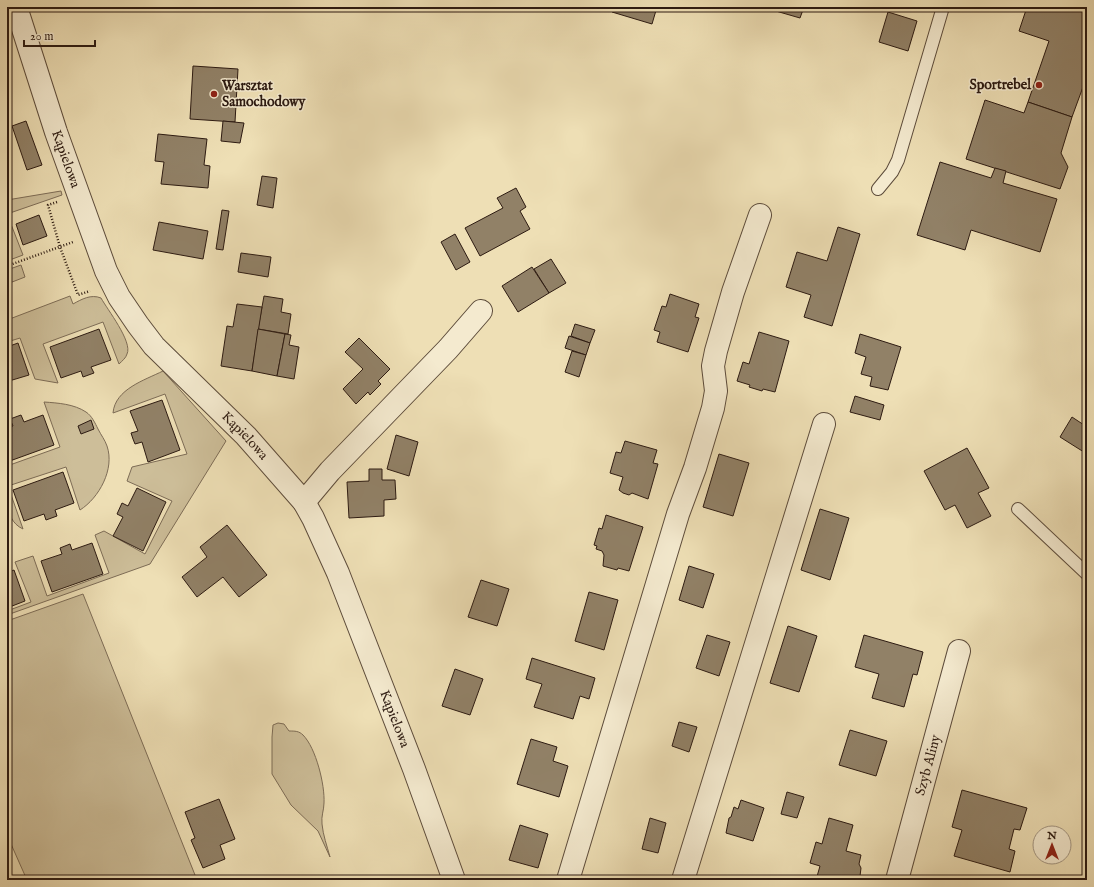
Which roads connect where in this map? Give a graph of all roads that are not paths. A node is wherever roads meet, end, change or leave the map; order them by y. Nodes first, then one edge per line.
1 (16, 7) edge
2 (943, 7) edge
3 (878, 189) dead end
4 (760, 215) dead end
5 (481, 311) dead end
6 (824, 424) dead end
7 (304, 502) junction
8 (1018, 509) dead end
9 (1087, 574) edge
10 (960, 651) dead end
11 (454, 880) edge
12 (568, 880) edge
13 (683, 880) edge
14 (898, 880) edge

1 - 7 street, Kąpielowa
2 - 3 lane
4 - 12 street
5 - 7 street
6 - 13 street
7 - 11 street, Kąpielowa
8 - 9 lane
10 - 14 street, Szyb Aliny

